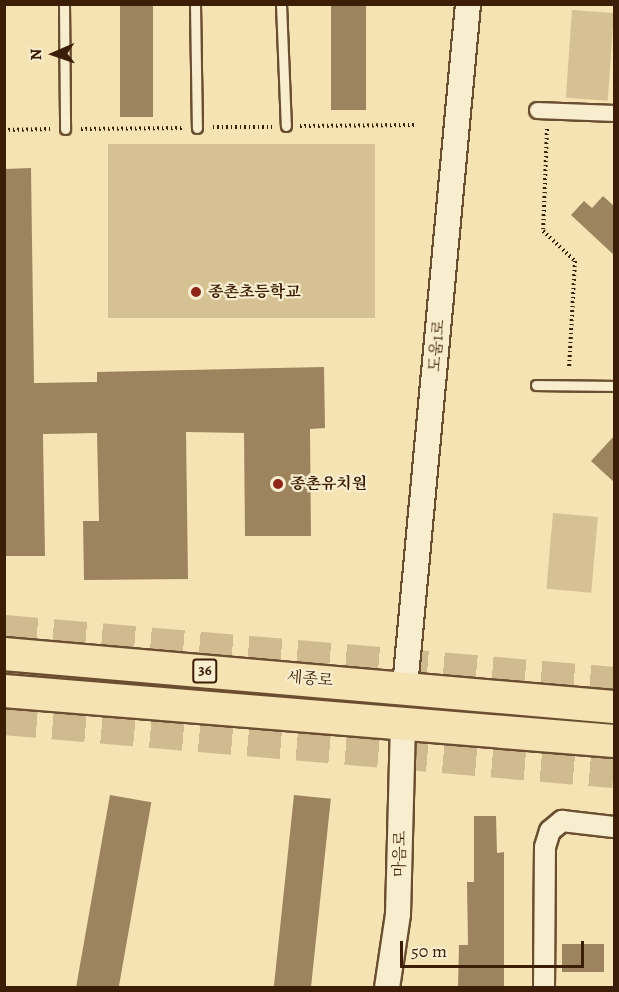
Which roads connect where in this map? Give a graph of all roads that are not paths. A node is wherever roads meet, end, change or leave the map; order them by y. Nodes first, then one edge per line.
1 (64, 4) edge
2 (195, 4) edge
3 (281, 4) edge
4 (468, 4) edge
5 (543, 111) road end
6 (615, 113) edge
7 (286, 126) dead end
8 (197, 128) dead end
9 (65, 129) dead end
10 (536, 385) dead end
11 (615, 386) edge
12 (4, 654) edge
13 (405, 687) junction
14 (4, 691) edge
15 (615, 707) edge
16 (403, 720) junction
17 (615, 741) edge
18 (615, 827) edge
19 (387, 987) edge
20 (544, 987) edge

1 - 9 lane
2 - 8 lane
3 - 7 lane
4 - 13 street, 도움1로
5 - 6 street
10 - 11 lane
12 - 13 main road, 세종로 / 36
13 - 15 main road, 세종로 / 36
14 - 16 main road, 세종로 / 36
16 - 17 main road, 세종로 / 36
16 - 19 street, 마음로
18 - 20 street

